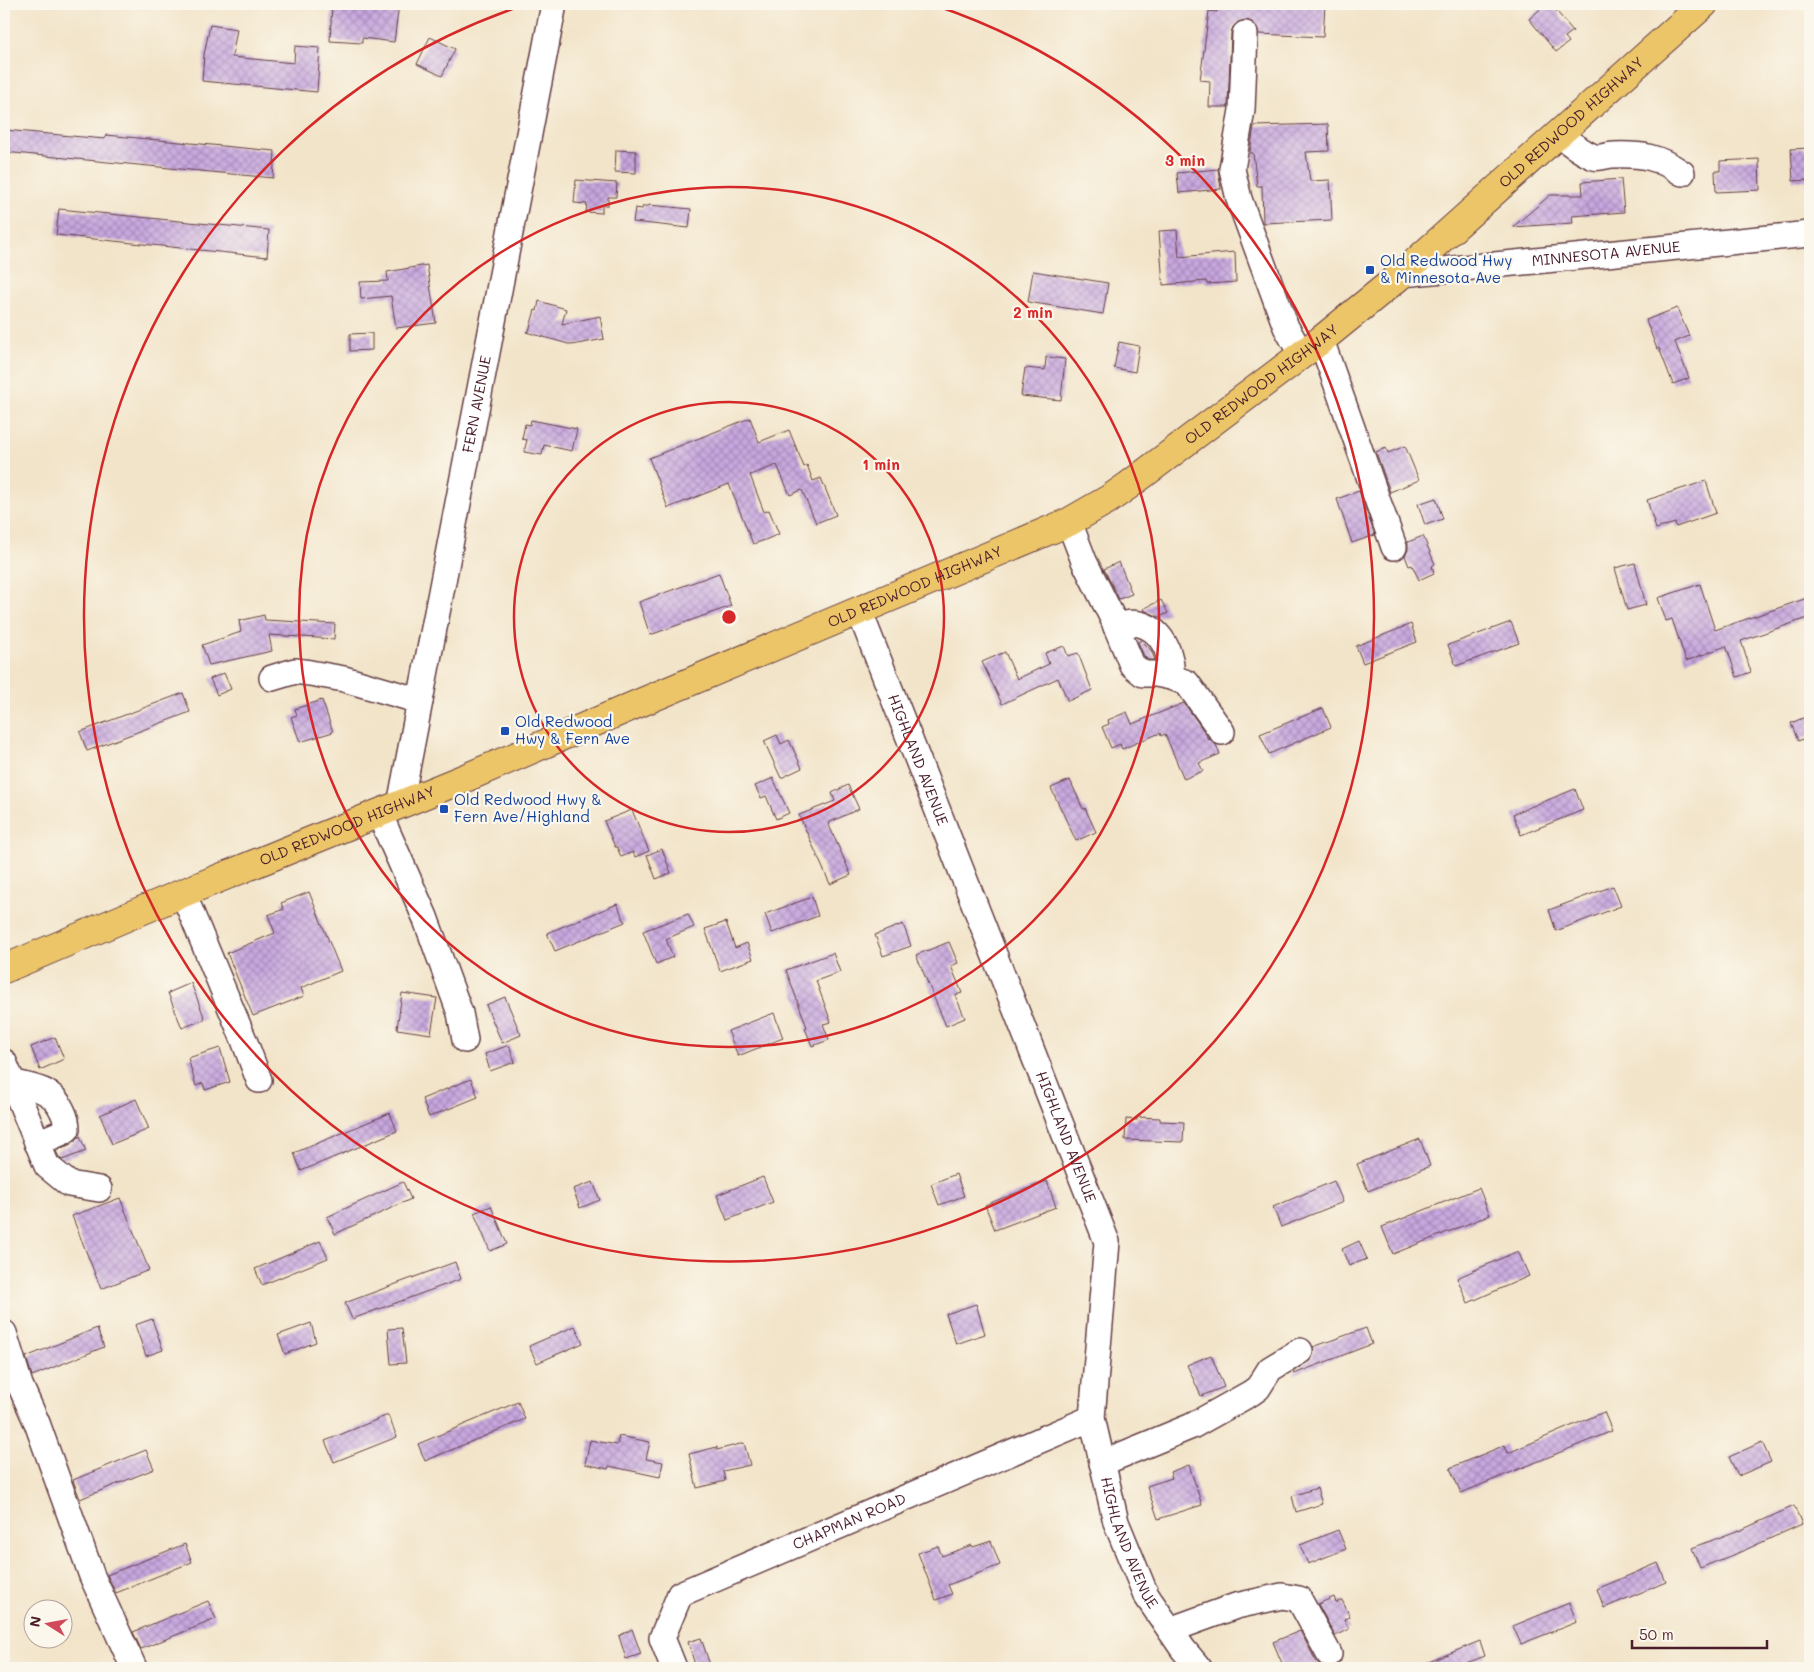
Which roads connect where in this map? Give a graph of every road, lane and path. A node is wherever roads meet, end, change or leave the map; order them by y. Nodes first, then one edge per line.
1 (554, 4) edge
2 (1704, 4) edge
3 (1244, 34) dead end
4 (1558, 134) junction
5 (1682, 173) dead end
6 (1810, 234) edge
7 (1402, 274) junction
8 (1311, 347) junction
9 (1069, 522) junction
10 (1394, 547) dead end
11 (859, 610) junction
12 (1116, 627) junction
13 (1171, 677) junction
14 (272, 678) dead end
15 (420, 701) junction
16 (1222, 732) dead end
17 (390, 809) junction
18 (182, 893) junction
19 (4, 968) edge
20 (465, 1040) dead end
21 (8, 1072) edge
22 (259, 1080) dead end
23 (37, 1142) junction
24 (99, 1189) dead end
25 (4, 1332) edge
26 (1300, 1351) dead end
27 (1092, 1418) junction
28 (1102, 1464) junction
29 (1170, 1630) junction
30 (1329, 1654) dead end
31 (134, 1668) edge
32 (674, 1668) edge
33 (1199, 1668) edge

1 - 15 street, FERN AVENUE
2 - 4 main road, OLD REDWOOD HIGHWAY
3 - 8 street
4 - 5 street
4 - 7 main road, OLD REDWOOD HIGHWAY
6 - 7 street, MINNESOTA AVENUE
7 - 8 main road, OLD REDWOOD HIGHWAY
8 - 9 main road, OLD REDWOOD HIGHWAY
8 - 10 street
9 - 11 main road, OLD REDWOOD HIGHWAY
9 - 12 street
11 - 17 main road, OLD REDWOOD HIGHWAY
11 - 27 street, HIGHLAND AVENUE
12 - 13 street
12 - 13 street
13 - 16 street
14 - 15 street
15 - 17 street, FERN AVENUE
17 - 18 main road, OLD REDWOOD HIGHWAY
17 - 20 street
18 - 19 main road, OLD REDWOOD HIGHWAY
18 - 22 street
21 - 23 street
21 - 23 street
23 - 24 street
25 - 31 street
26 - 28 street
27 - 28 street, HIGHLAND AVENUE
27 - 32 street, CHAPMAN ROAD
28 - 29 street, HIGHLAND AVENUE
29 - 30 street
29 - 33 street, HIGHLAND AVENUE

